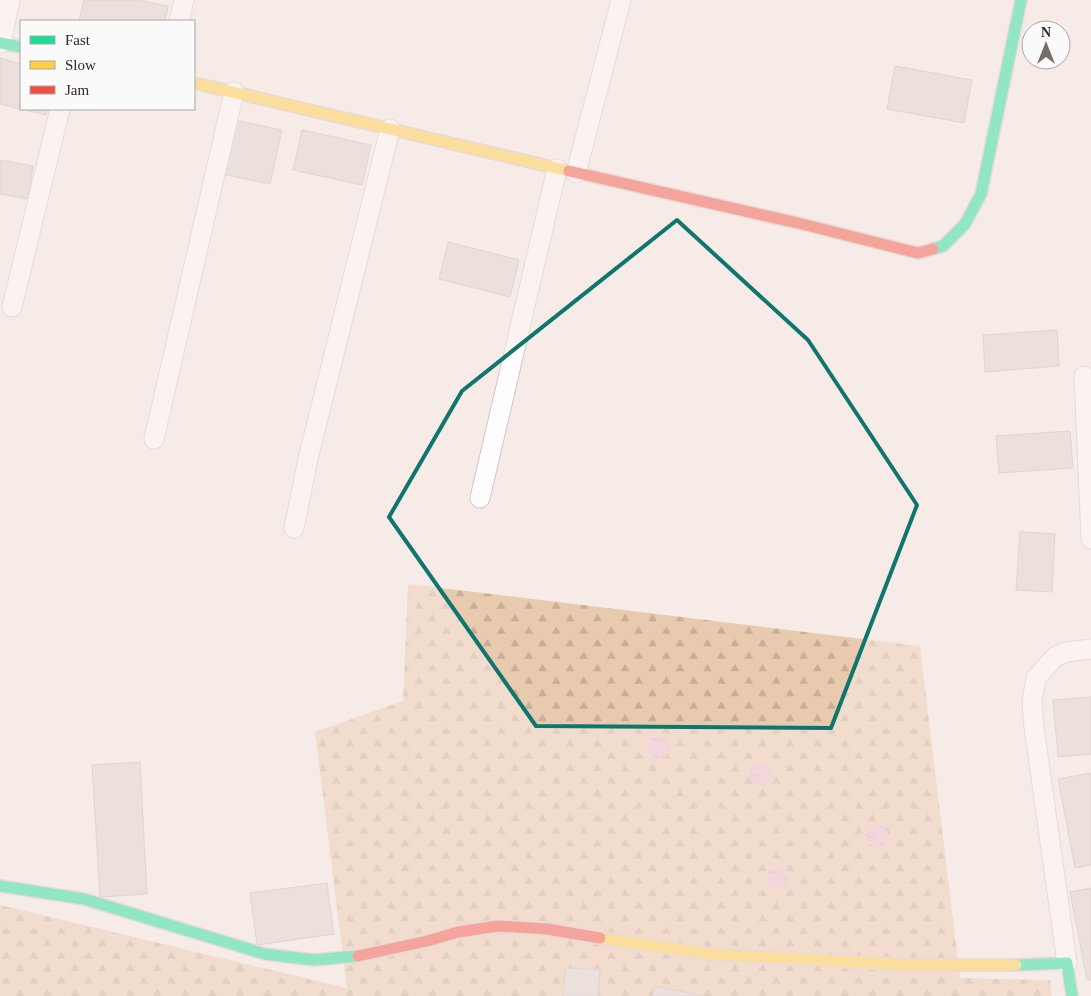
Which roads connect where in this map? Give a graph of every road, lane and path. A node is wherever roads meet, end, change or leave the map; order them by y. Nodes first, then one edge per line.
1 (10, 0) edge
2 (184, 0) edge
3 (621, 0) edge
4 (1021, 0) edge
5 (179, 20) edge
6 (0, 43) edge
7 (20, 47) edge
8 (195, 83) edge
9 (234, 92) junction
10 (60, 110) edge
11 (390, 129) junction
12 (557, 169) junction
13 (576, 173) junction
14 (12, 307) dead end
15 (1084, 376) dead end
16 (154, 439) dead end
17 (480, 498) dead end
18 (294, 528) dead end
19 (1091, 539) edge
20 (1091, 649) edge
21 (0, 886) edge
22 (1067, 963) junction
23 (1072, 996) edge

1 - 6 street
2 - 5 street
3 - 13 street
4 - 13 street
6 - 7 street
8 - 9 street
9 - 11 street
9 - 16 street
10 - 14 street
11 - 12 street
11 - 18 street
12 - 13 street
12 - 17 street
15 - 19 street
20 - 22 street
21 - 22 street
22 - 23 street

